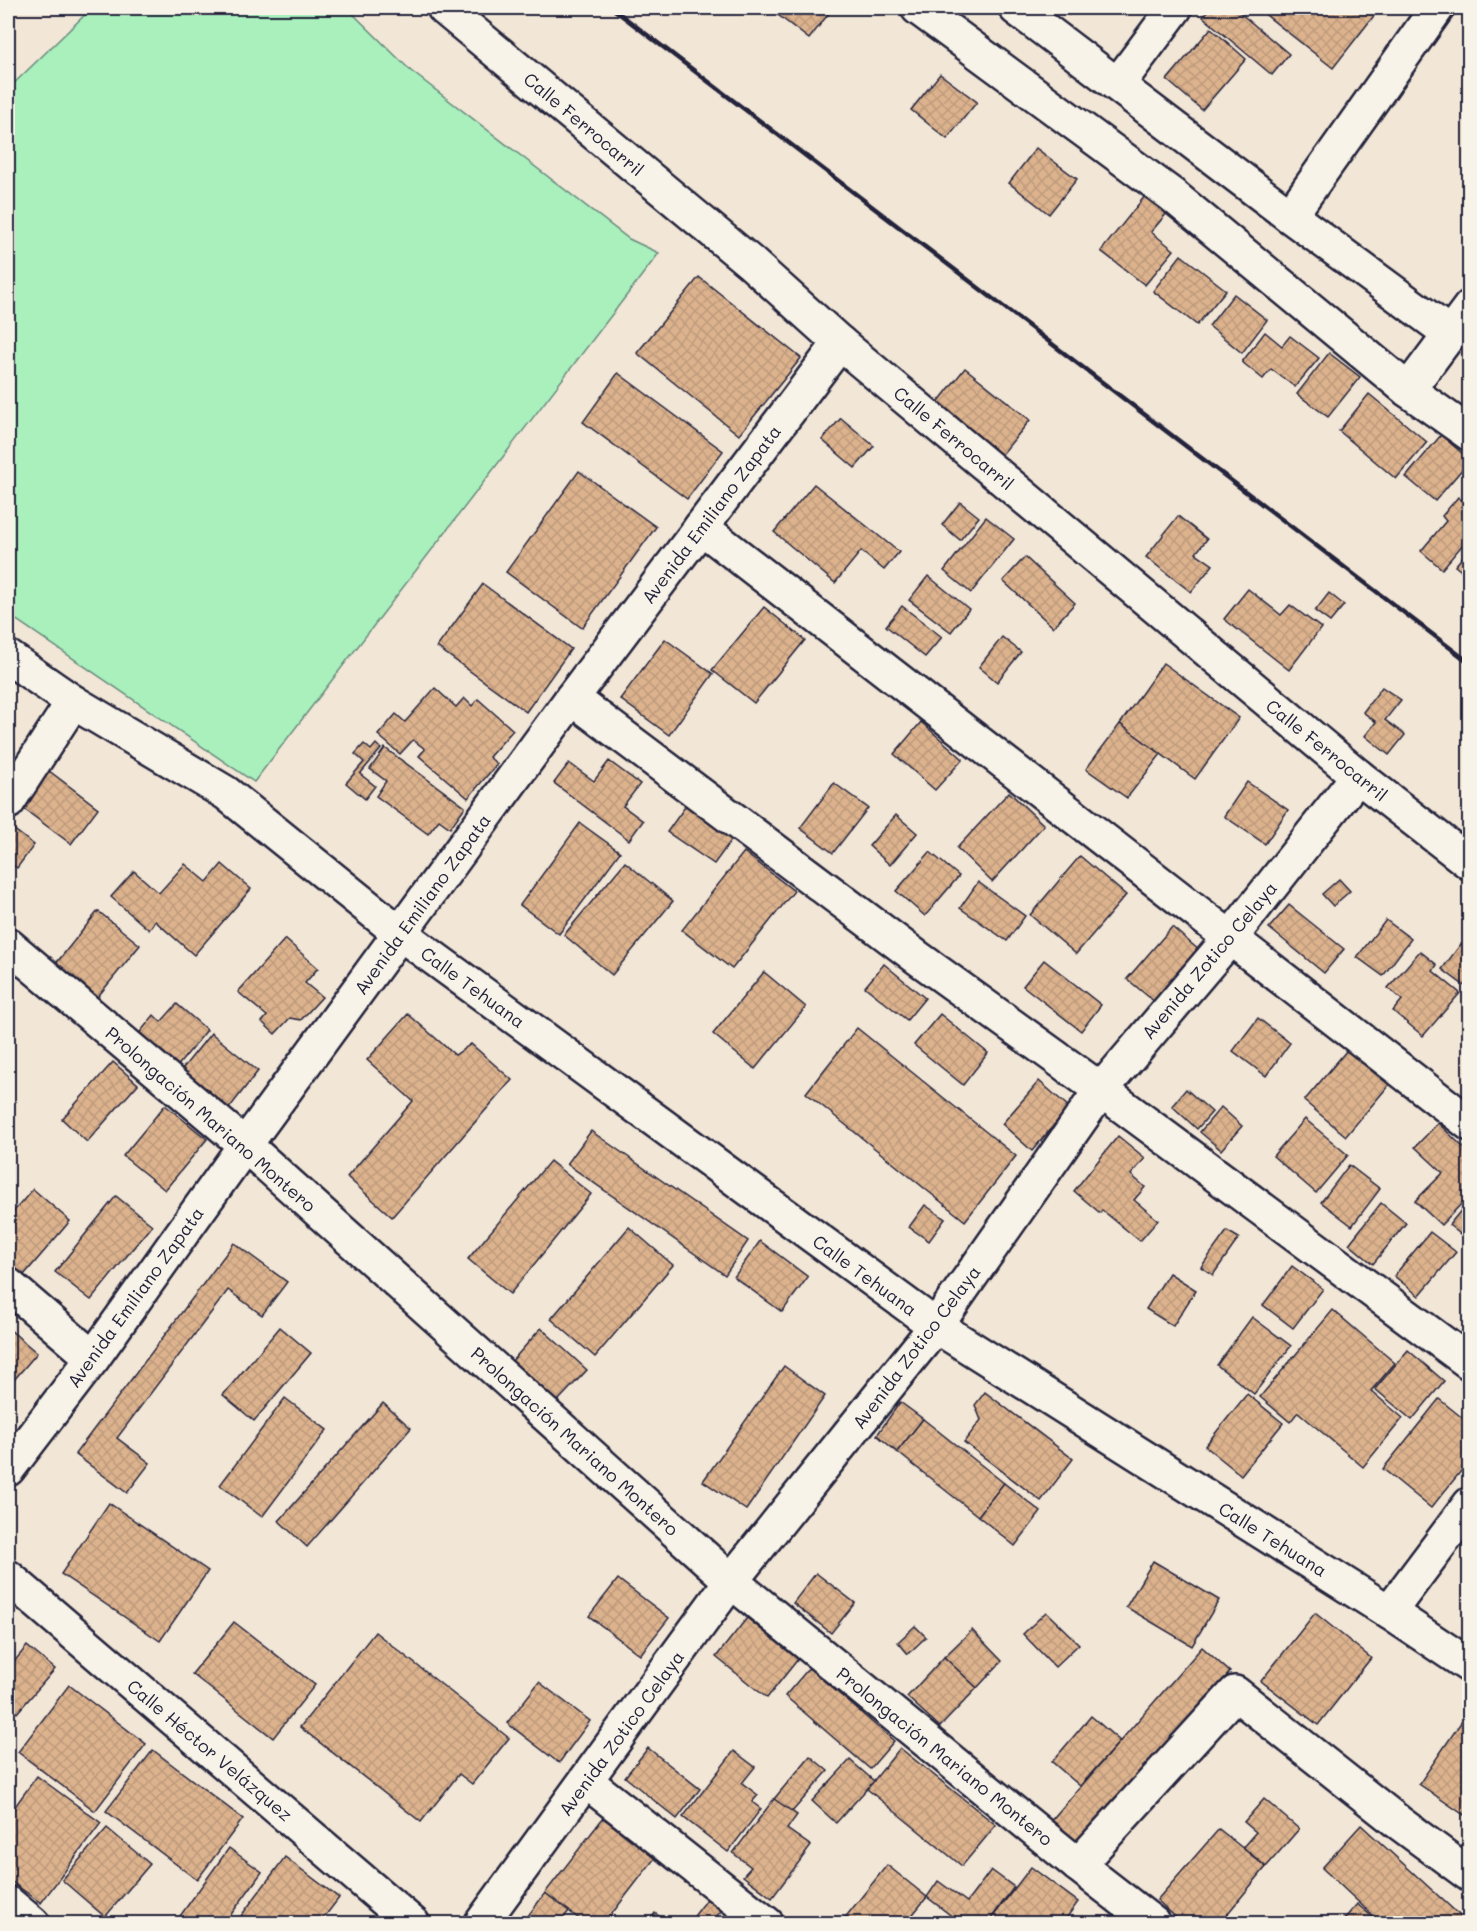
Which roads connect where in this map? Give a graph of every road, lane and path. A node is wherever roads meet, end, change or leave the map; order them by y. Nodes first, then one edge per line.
1 (444, 8) edge
2 (1016, 8) edge
3 (1175, 8) edge
4 (1437, 8) edge
5 (927, 10) edge
6 (1118, 84) junction
7 (1290, 216) junction
8 (1470, 307) edge
9 (1449, 333) junction
10 (840, 343) junction
11 (1408, 390) junction
12 (1470, 434) edge
13 (701, 527) junction
14 (8, 657) edge
15 (572, 698) junction
16 (73, 702) junction
17 (1358, 776) junction
18 (8, 802) edge
19 (1470, 863) edge
20 (401, 934) junction
21 (1231, 937) junction
22 (8, 945) edge
23 (1101, 1090) junction
24 (1470, 1124) edge
25 (245, 1145) junction
26 (8, 1285) edge
27 (936, 1326) junction
28 (93, 1358) junction
29 (1470, 1363) edge
30 (8, 1469) edge
31 (1470, 1504) edge
32 (8, 1577) edge
33 (730, 1581) junction
34 (1389, 1612) junction
35 (1470, 1665) edge
36 (586, 1781) junction
37 (1078, 1865) junction
38 (1470, 1875) edge
39 (8, 1903) edge
40 (33, 1923) edge
41 (413, 1923) edge
42 (481, 1923) edge
43 (767, 1923) edge
44 (1154, 1923) edge

1 - 10 street, Calle Ferrocarril
2 - 6 street
3 - 6 street
4 - 7 street
5 - 11 street
6 - 7 street
7 - 9 street
8 - 9 street
9 - 11 street
10 - 13 street, Avenida Emiliano Zapata
10 - 17 street, Calle Ferrocarril
11 - 12 street
13 - 15 street, Avenida Emiliano Zapata
13 - 21 street
14 - 16 street, Calle Tehuana
15 - 20 street, Avenida Emiliano Zapata
15 - 23 street
16 - 18 street
16 - 20 street, Calle Tehuana
17 - 19 street, Calle Ferrocarril
17 - 21 street, Avenida Zotico Celaya
20 - 25 street, Avenida Emiliano Zapata
20 - 27 street, Calle Tehuana
21 - 23 street, Avenida Zotico Celaya
21 - 24 street
22 - 25 street, Prolongación Mariano Montero
23 - 27 street, Avenida Zotico Celaya
23 - 29 street
25 - 28 street, Avenida Emiliano Zapata
25 - 33 street, Prolongación Mariano Montero
26 - 28 street
27 - 33 street, Avenida Zotico Celaya
27 - 34 street, Calle Tehuana
28 - 30 street, Avenida Emiliano Zapata
31 - 34 street
32 - 41 street, Calle Héctor Velázquez
33 - 36 street, Avenida Zotico Celaya
33 - 37 street, Prolongación Mariano Montero
34 - 35 street, Calle Tehuana
36 - 42 street, Avenida Zotico Celaya
36 - 43 street
37 - 38 street
37 - 44 street, Prolongación Mariano Montero
39 - 40 street

